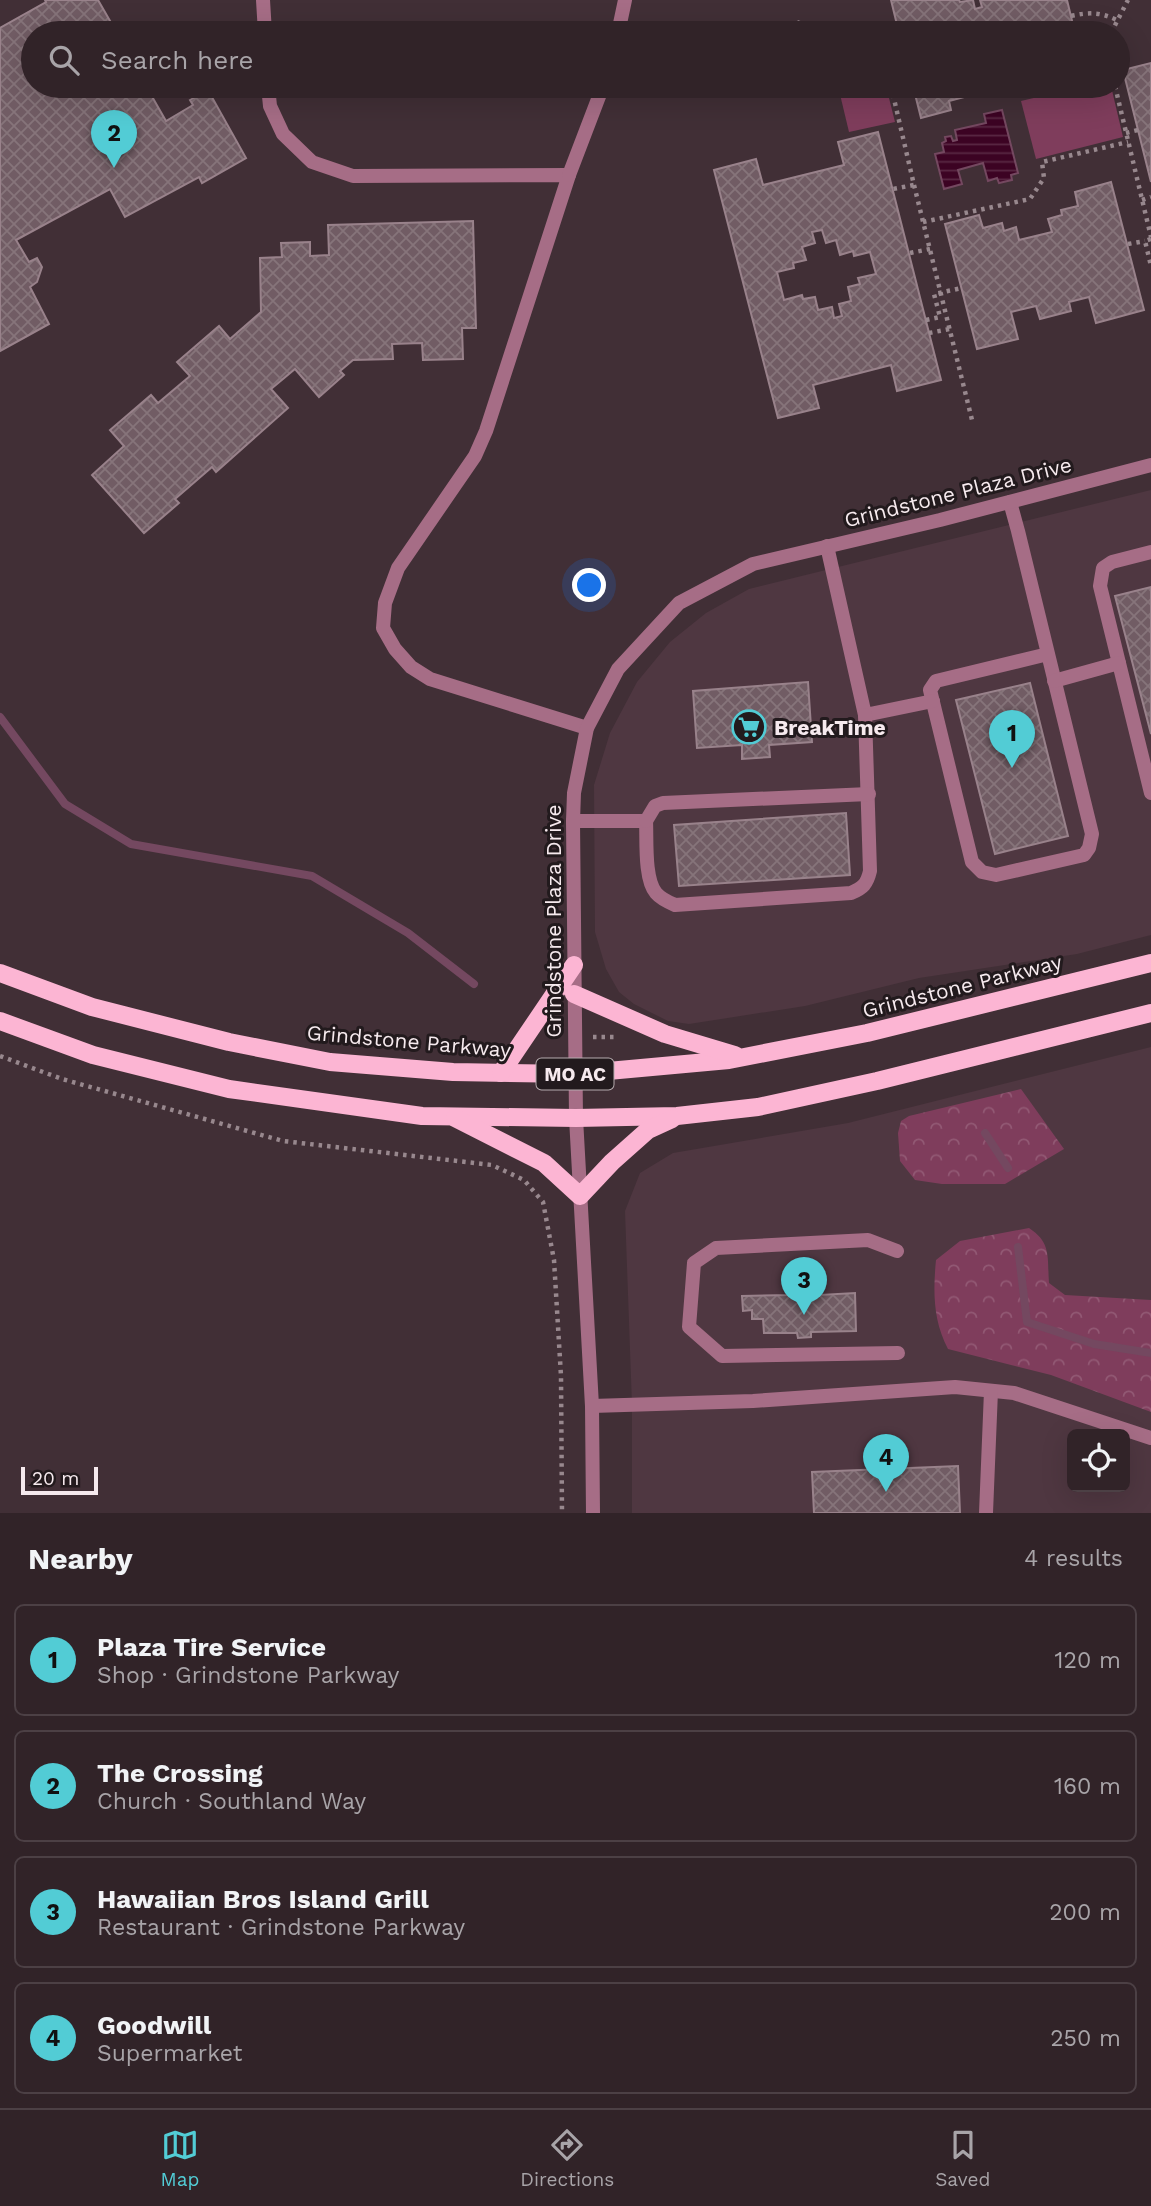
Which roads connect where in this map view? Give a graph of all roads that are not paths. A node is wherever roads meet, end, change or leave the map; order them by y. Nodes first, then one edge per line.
1 (263, 0) edge
2 (625, 0) edge
3 (264, 21) edge
4 (621, 21) edge
5 (269, 98) edge
6 (598, 98) edge
7 (569, 175) junction
8 (1151, 466) edge
9 (1010, 502) junction
10 (827, 547) junction
11 (1151, 552) edge
12 (1048, 654) junction
13 (1119, 663) junction
14 (1054, 681) junction
15 (933, 701) junction
16 (866, 715) junction
17 (587, 728) junction
18 (1151, 793) edge
19 (869, 794) junction
20 (573, 821) junction
21 (646, 821) junction
22 (1151, 963) edge
23 (574, 965) junction
24 (0, 973) edge
25 (574, 994) junction
26 (1151, 1013) edge
27 (0, 1021) edge
28 (742, 1057) junction
29 (501, 1073) junction
30 (575, 1074) junction
31 (452, 1116) junction
32 (677, 1116) junction
33 (576, 1118) junction
34 (580, 1196) junction
35 (897, 1251) dead end
36 (898, 1353) dead end
37 (991, 1391) junction
38 (592, 1406) junction
39 (1151, 1438) edge
40 (593, 1513) edge
41 (986, 1513) edge

1 - 3 street
2 - 4 street
5 - 7 street
6 - 7 street
7 - 17 street
8 - 9 street, Grindstone Plaza Drive
9 - 10 street, Grindstone Plaza Drive
9 - 12 street
10 - 16 street
10 - 17 street, Grindstone Plaza Drive
11 - 13 street
12 - 14 street
12 - 15 street
13 - 14 street
13 - 18 street
14 - 15 street
15 - 16 street
16 - 19 street
17 - 20 street, Grindstone Plaza Drive
19 - 21 street
19 - 21 street
20 - 21 street
20 - 23 street, Grindstone Plaza Drive
22 - 28 main road, Grindstone Parkway / MO AC
23 - 25 street, Grindstone Plaza Drive
23 - 29 main road
24 - 29 main road, Grindstone Parkway / MO AC
25 - 28 main road
25 - 30 street, Grindstone Plaza Drive
26 - 32 main road, MO AC
27 - 31 main road, MO AC
28 - 30 main road, Grindstone Parkway / MO AC
29 - 30 main road, Grindstone Parkway / MO AC
30 - 33 street, Grindstone Plaza Drive
31 - 33 main road, MO AC
31 - 34 main road
32 - 33 main road, MO AC
32 - 34 main road
33 - 34 street, Grindstone Plaza Drive
34 - 38 street, Grindstone Plaza Drive
35 - 36 street
37 - 38 street
37 - 39 street
37 - 41 street
38 - 40 street, Grindstone Plaza Drive

